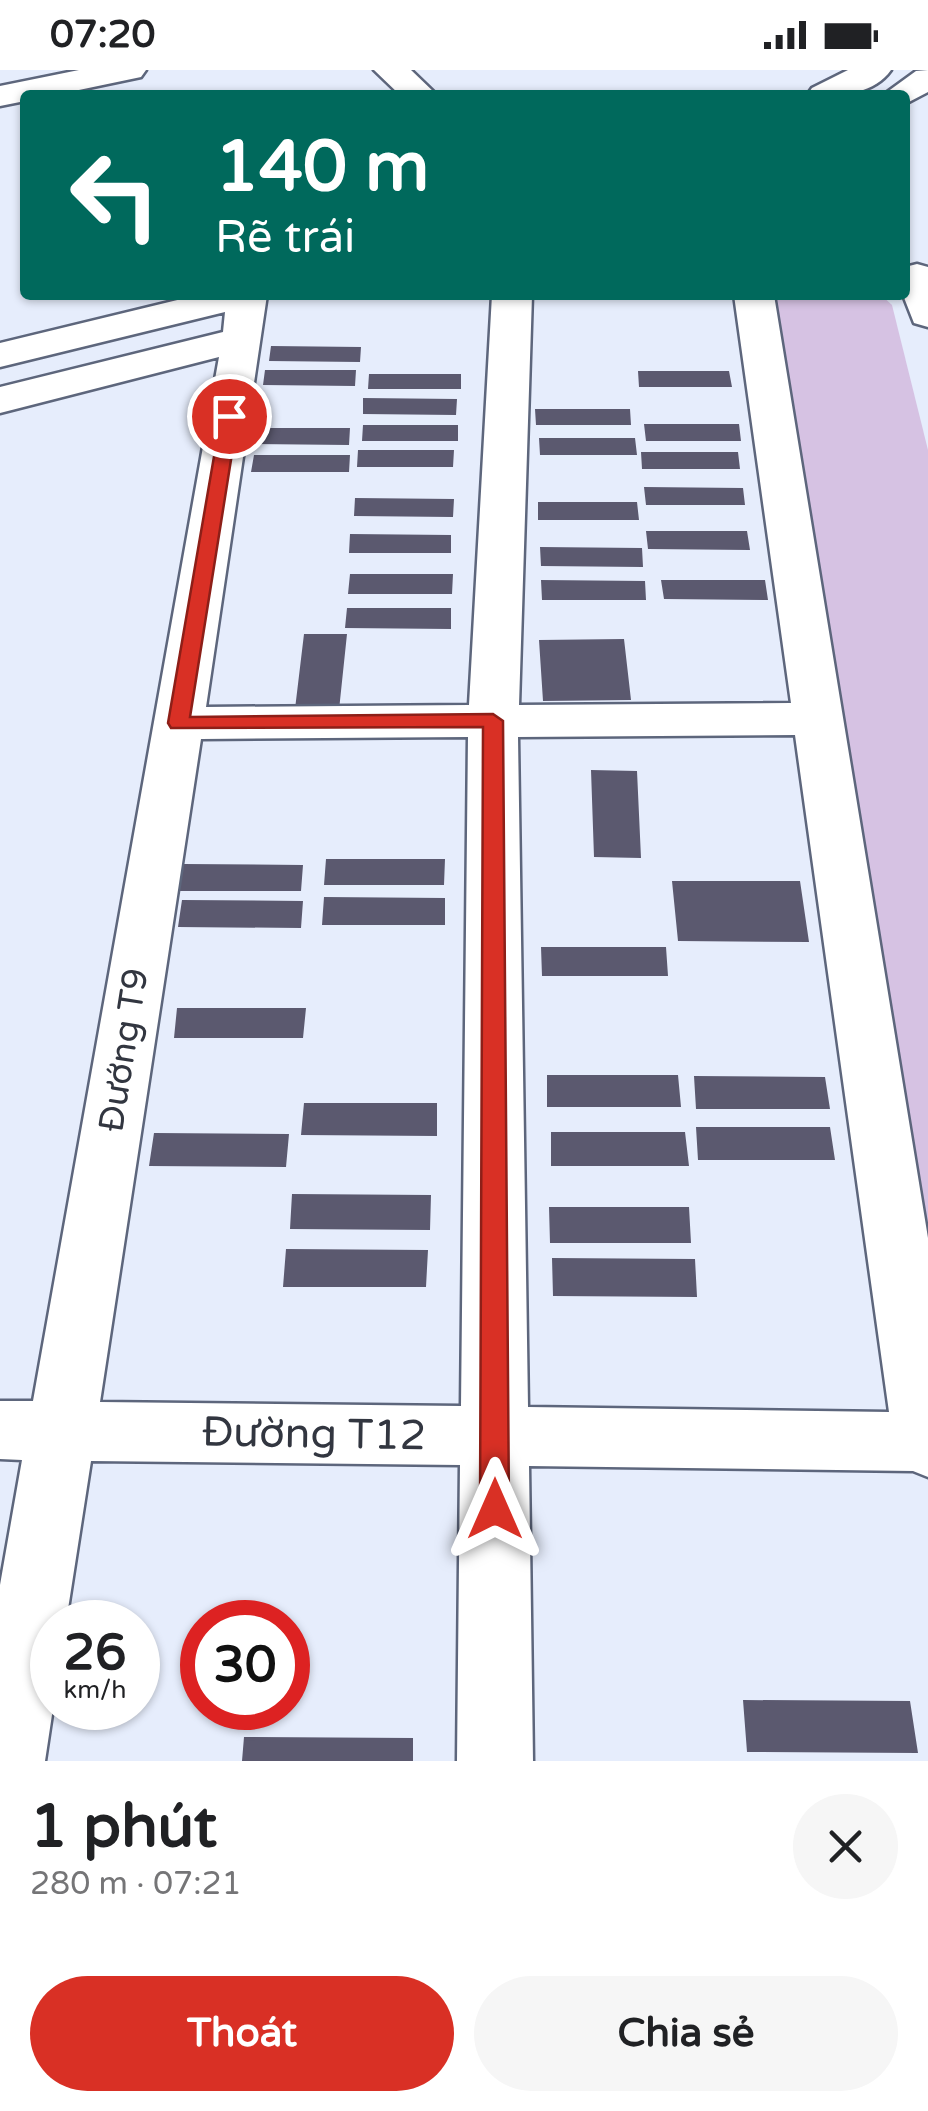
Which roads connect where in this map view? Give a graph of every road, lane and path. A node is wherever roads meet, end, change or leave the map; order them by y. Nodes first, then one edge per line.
1 (131, 70) edge
2 (391, 70) edge
3 (874, 70) edge
4 (30, 90) edge
5 (151, 90) edge
6 (414, 90) edge
7 (834, 90) edge
8 (917, 276) edge
9 (115, 300) edge
10 (512, 300) edge
11 (755, 300) edge
12 (245, 310) edge
13 (928, 315) edge
14 (78, 321) junction
15 (0, 324) edge
16 (0, 355) edge
17 (0, 400) edge
18 (818, 718) junction
19 (493, 721) junction
20 (178, 723) junction
21 (31, 1430) edge
22 (494, 1436) junction
23 (928, 1443) edge
24 (7, 1761) edge
25 (495, 1761) edge

1 - 4 street
1 - 5 street
2 - 6 street
3 - 7 street
8 - 13 street
9 - 14 street
10 - 19 street
11 - 18 street
12 - 14 street
12 - 17 street
12 - 20 street, Đướng T9
14 - 15 street
14 - 16 street
18 - 19 street
18 - 23 street
19 - 20 street
19 - 22 street
20 - 21 street, Đướng T9
21 - 22 street, Đường T12
21 - 24 street, Đướng T9
22 - 23 street, Đường T12
22 - 25 street

